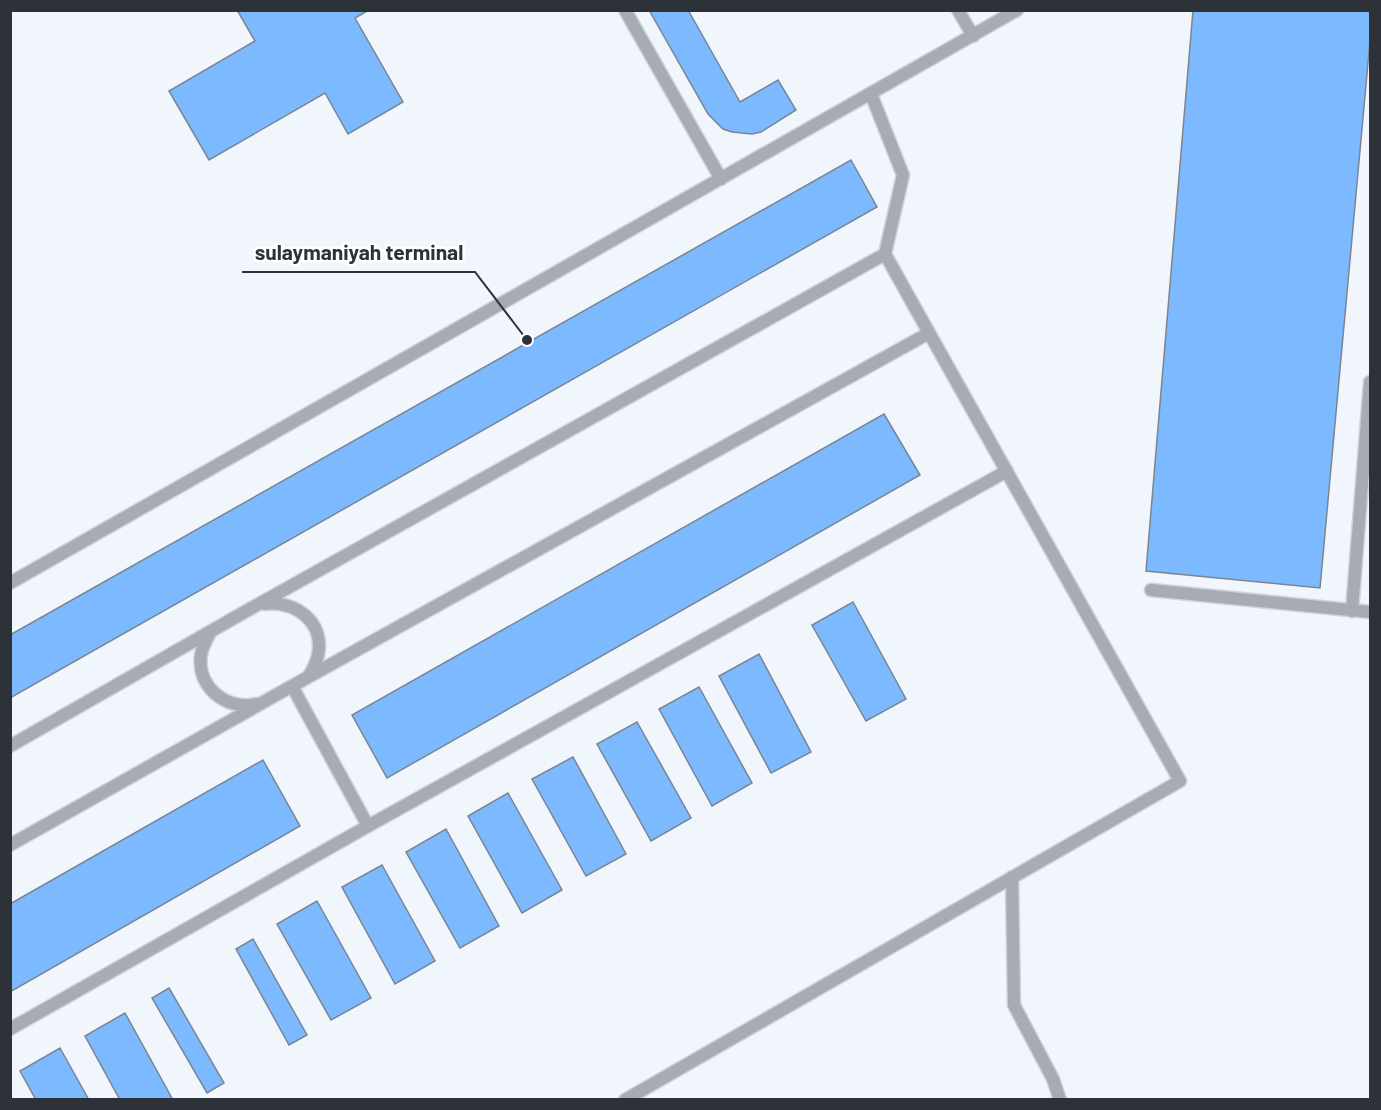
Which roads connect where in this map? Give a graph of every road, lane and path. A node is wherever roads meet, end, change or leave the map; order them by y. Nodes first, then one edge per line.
1 (625, 10) edge
2 (958, 10) edge
3 (1017, 10) edge
4 (973, 36) junction
5 (871, 93) junction
6 (721, 179) junction
7 (885, 254) junction
8 (929, 333) junction
9 (1371, 382) edge
10 (1006, 471) junction
11 (10, 583) edge
12 (1151, 590) dead end
13 (254, 608) junction
14 (1352, 610) junction
15 (1371, 612) edge
16 (210, 632) junction
17 (307, 678) junction
18 (292, 686) junction
19 (262, 703) junction
20 (10, 746) edge
21 (368, 826) junction
22 (10, 845) edge
23 (1012, 877) junction
24 (10, 1029) edge
25 (625, 1100) edge
26 (1060, 1100) edge

1 - 6 lane
2 - 4 lane
3 - 4 lane
4 - 5 lane
5 - 6 lane
5 - 7 lane
6 - 11 lane
7 - 8 lane
7 - 13 lane
8 - 10 lane
8 - 17 lane
9 - 14 lane
10 - 21 lane
10 - 23 lane
12 - 14 lane
13 - 16 lane
13 - 17 lane
14 - 15 lane
16 - 19 lane
16 - 20 lane
17 - 18 lane
18 - 19 lane
18 - 21 lane
19 - 22 lane
21 - 24 lane
23 - 25 lane
23 - 26 lane

